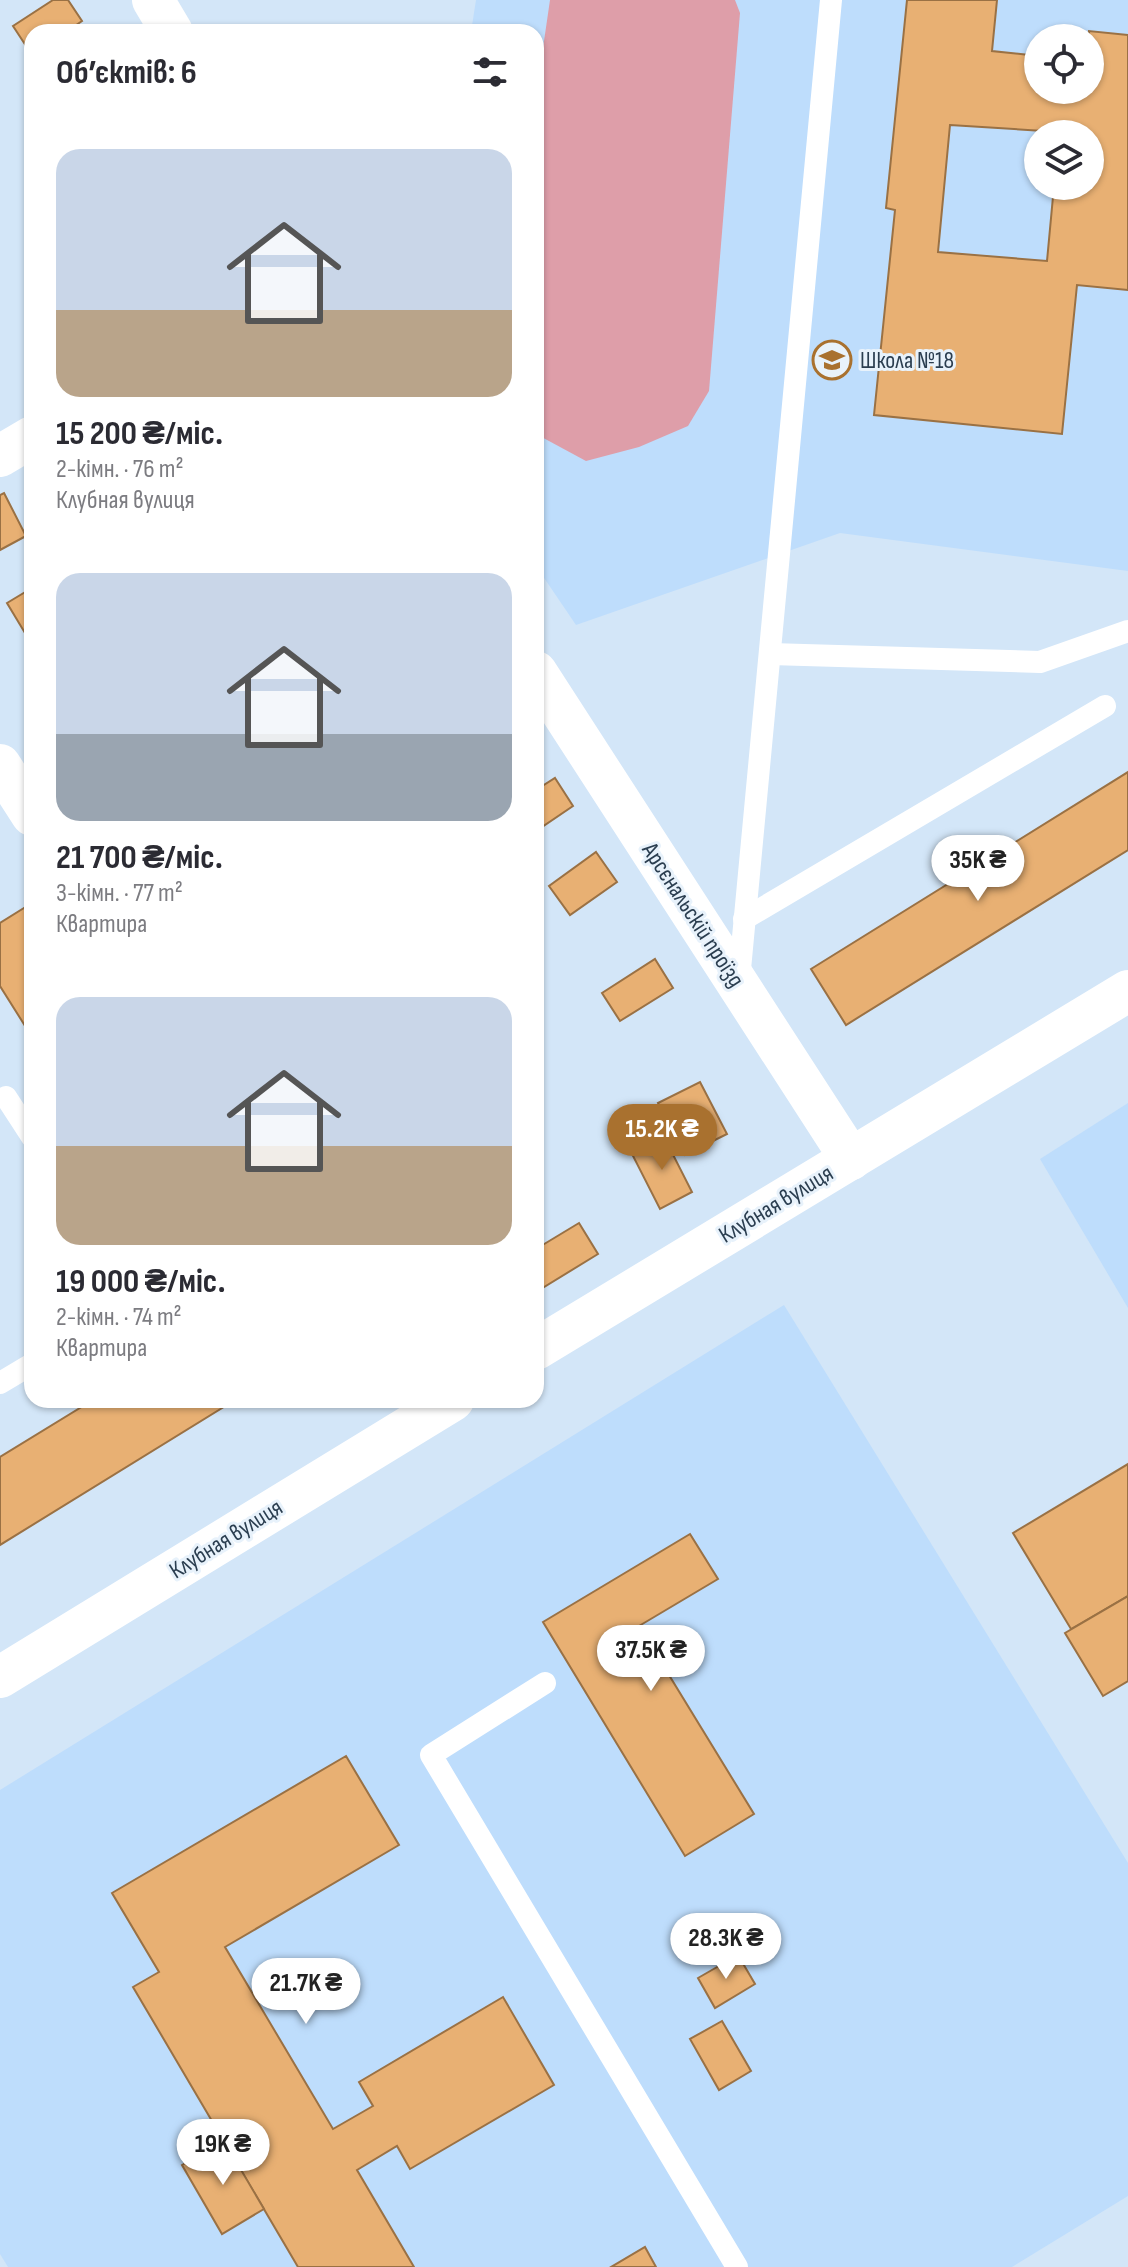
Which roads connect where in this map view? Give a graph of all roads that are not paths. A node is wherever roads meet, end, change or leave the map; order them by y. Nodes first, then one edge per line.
1 (153, 0) edge
2 (831, 0) edge
3 (167, 24) edge
4 (24, 442) edge
5 (0, 456) edge
6 (1128, 631) edge
7 (770, 654) junction
8 (544, 684) edge
9 (1105, 706) dead end
10 (0, 765) edge
11 (24, 802) edge
12 (744, 919) junction
13 (738, 985) junction
14 (1128, 991) edge
15 (6, 1097) dead end
16 (24, 1125) edge
17 (851, 1159) junction
18 (544, 1344) edge
19 (24, 1369) edge
20 (0, 1383) edge
21 (423, 1408) edge
22 (0, 1677) edge
23 (545, 1683) dead end
24 (737, 2267) edge

1 - 3 street
2 - 7 lane
4 - 5 street
6 - 7 lane
7 - 12 lane
8 - 13 street, Арсєнальскій проїзд
9 - 12 lane
10 - 11 street
12 - 13 lane
13 - 17 street, Арсєнальскій проїзд
14 - 17 street, Клубная вулиця
15 - 16 lane
17 - 18 street, Клубная вулиця
19 - 20 lane
21 - 22 street, Клубная вулиця
23 - 24 lane

